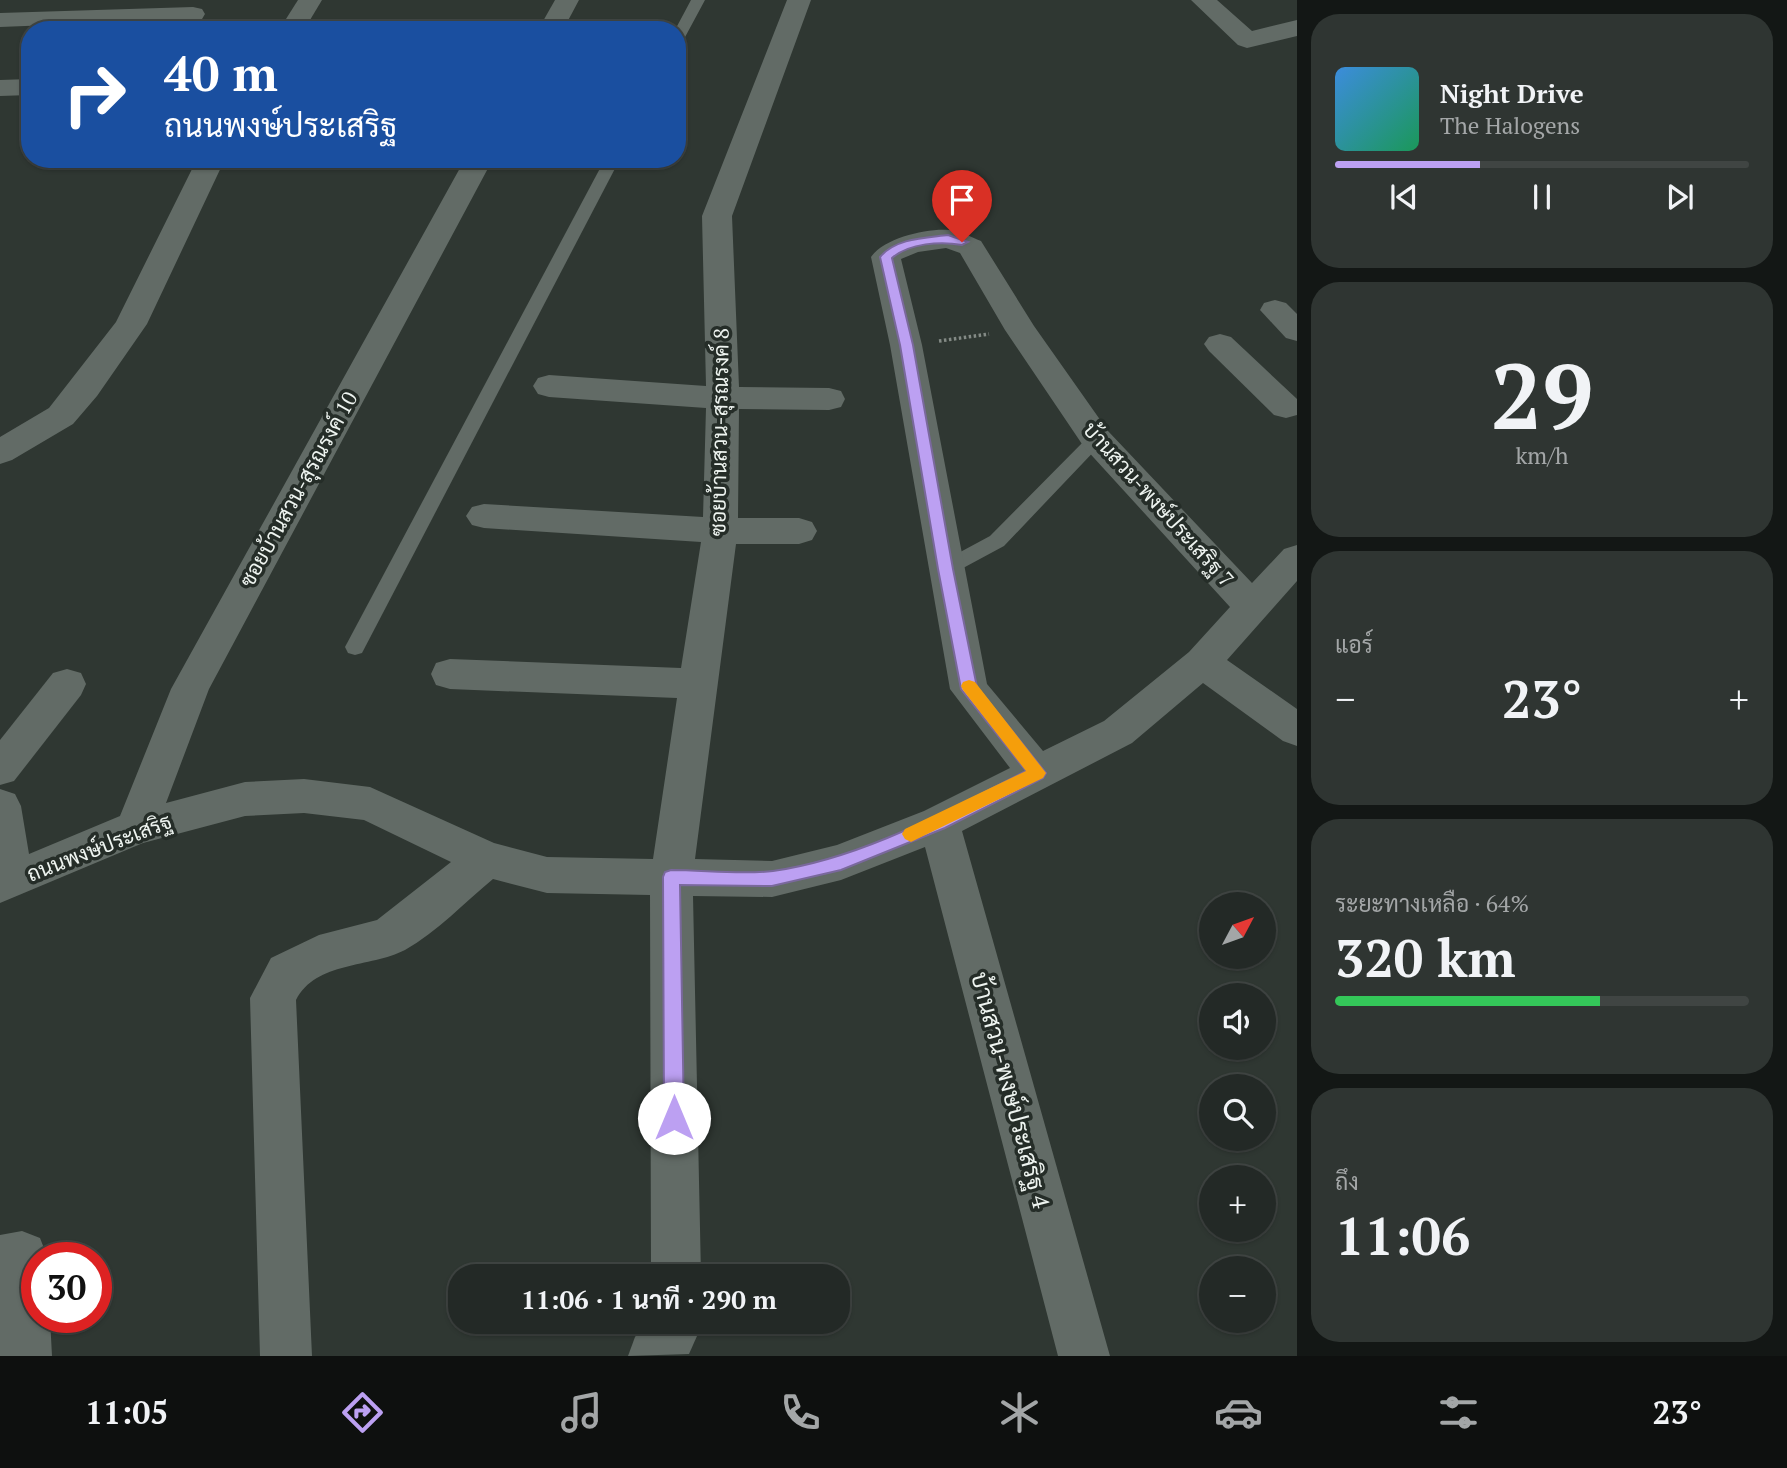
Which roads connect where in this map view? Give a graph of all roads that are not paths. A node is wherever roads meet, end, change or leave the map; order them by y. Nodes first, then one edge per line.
1 (310, 0) edge
2 (567, 0) edge
3 (698, 0) edge
4 (799, 0) edge
5 (1203, 0) edge
6 (193, 15) edge
7 (0, 20) edge
8 (297, 21) edge
9 (555, 21) edge
10 (686, 22) edge
11 (1297, 29) edge
12 (21, 87) edge
13 (0, 88) edge
14 (207, 168) edge
15 (474, 168) edge
16 (608, 168) edge
17 (1275, 310) dead end
18 (1297, 331) edge
19 (1220, 344) dead end
20 (549, 386) dead end
21 (723, 398) junction
22 (829, 399) dead end
23 (1280, 409) edge
24 (1096, 439) junction
25 (0, 452) edge
26 (484, 516) dead end
27 (720, 531) junction
28 (799, 531) dead end
29 (1297, 558) edge
30 (945, 569) junction
31 (1252, 607) junction
32 (355, 647) dead end
33 (1202, 662) junction
34 (450, 674) dead end
35 (67, 684) dead end
36 (699, 684) junction
37 (1297, 730) edge
38 (0, 769) edge
39 (1037, 773) junction
40 (0, 806) edge
41 (939, 823) junction
42 (136, 828) junction
43 (486, 859) junction
44 (671, 877) junction
45 (6, 882) edge
46 (0, 1260) edge
47 (676, 1264) edge
48 (671, 1334) edge
49 (26, 1356) edge
50 (286, 1356) edge
51 (654, 1356) edge
52 (1084, 1356) edge

1 - 8 street
2 - 9 street
3 - 10 lane
4 - 21 street, ซอยบ้านสวน-สุรณรงค์ 8
5 - 11 street
6 - 7 street
12 - 13 street
14 - 25 street
15 - 42 street, ซอยบ้านสวน-สุรณรงค์ 10
16 - 32 lane
17 - 18 street
19 - 23 street
20 - 21 street
21 - 22 street
21 - 27 street, ซอยบ้านสวน-สุรณรงค์ 8
24 - 30 lane
24 - 30 street, บ้านสวน-พงษ์ประเสริฐ 7
24 - 31 street, บ้านสวน-พงษ์ประเสริฐ 7
26 - 27 street
27 - 28 street
27 - 36 street, ซอยบ้านสวน-สุรณรงค์ 8
29 - 31 street, ถนนพงษ์ประเสริฐ
30 - 39 street
31 - 33 street, ถนนพงษ์ประเสริฐ
33 - 37 street
33 - 39 street, ถนนพงษ์ประเสริฐ
34 - 36 street
35 - 38 street
36 - 44 street, ซอยบ้านสวน-สุรณรงค์ 8
39 - 41 street, ถนนพงษ์ประเสริฐ
40 - 45 street
41 - 44 street, ถนนพงษ์ประเสริฐ
41 - 52 street, บ้านสวน-พงษ์ประเสริฐ 4
42 - 43 street, ถนนพงษ์ประเสริฐ
42 - 45 street, ถนนพงษ์ประเสริฐ
43 - 44 street, ถนนพงษ์ประเสริฐ
43 - 50 street
44 - 47 street, ซอยบ้านสวน-สุรณรงค์ 8
46 - 49 street
48 - 51 street

